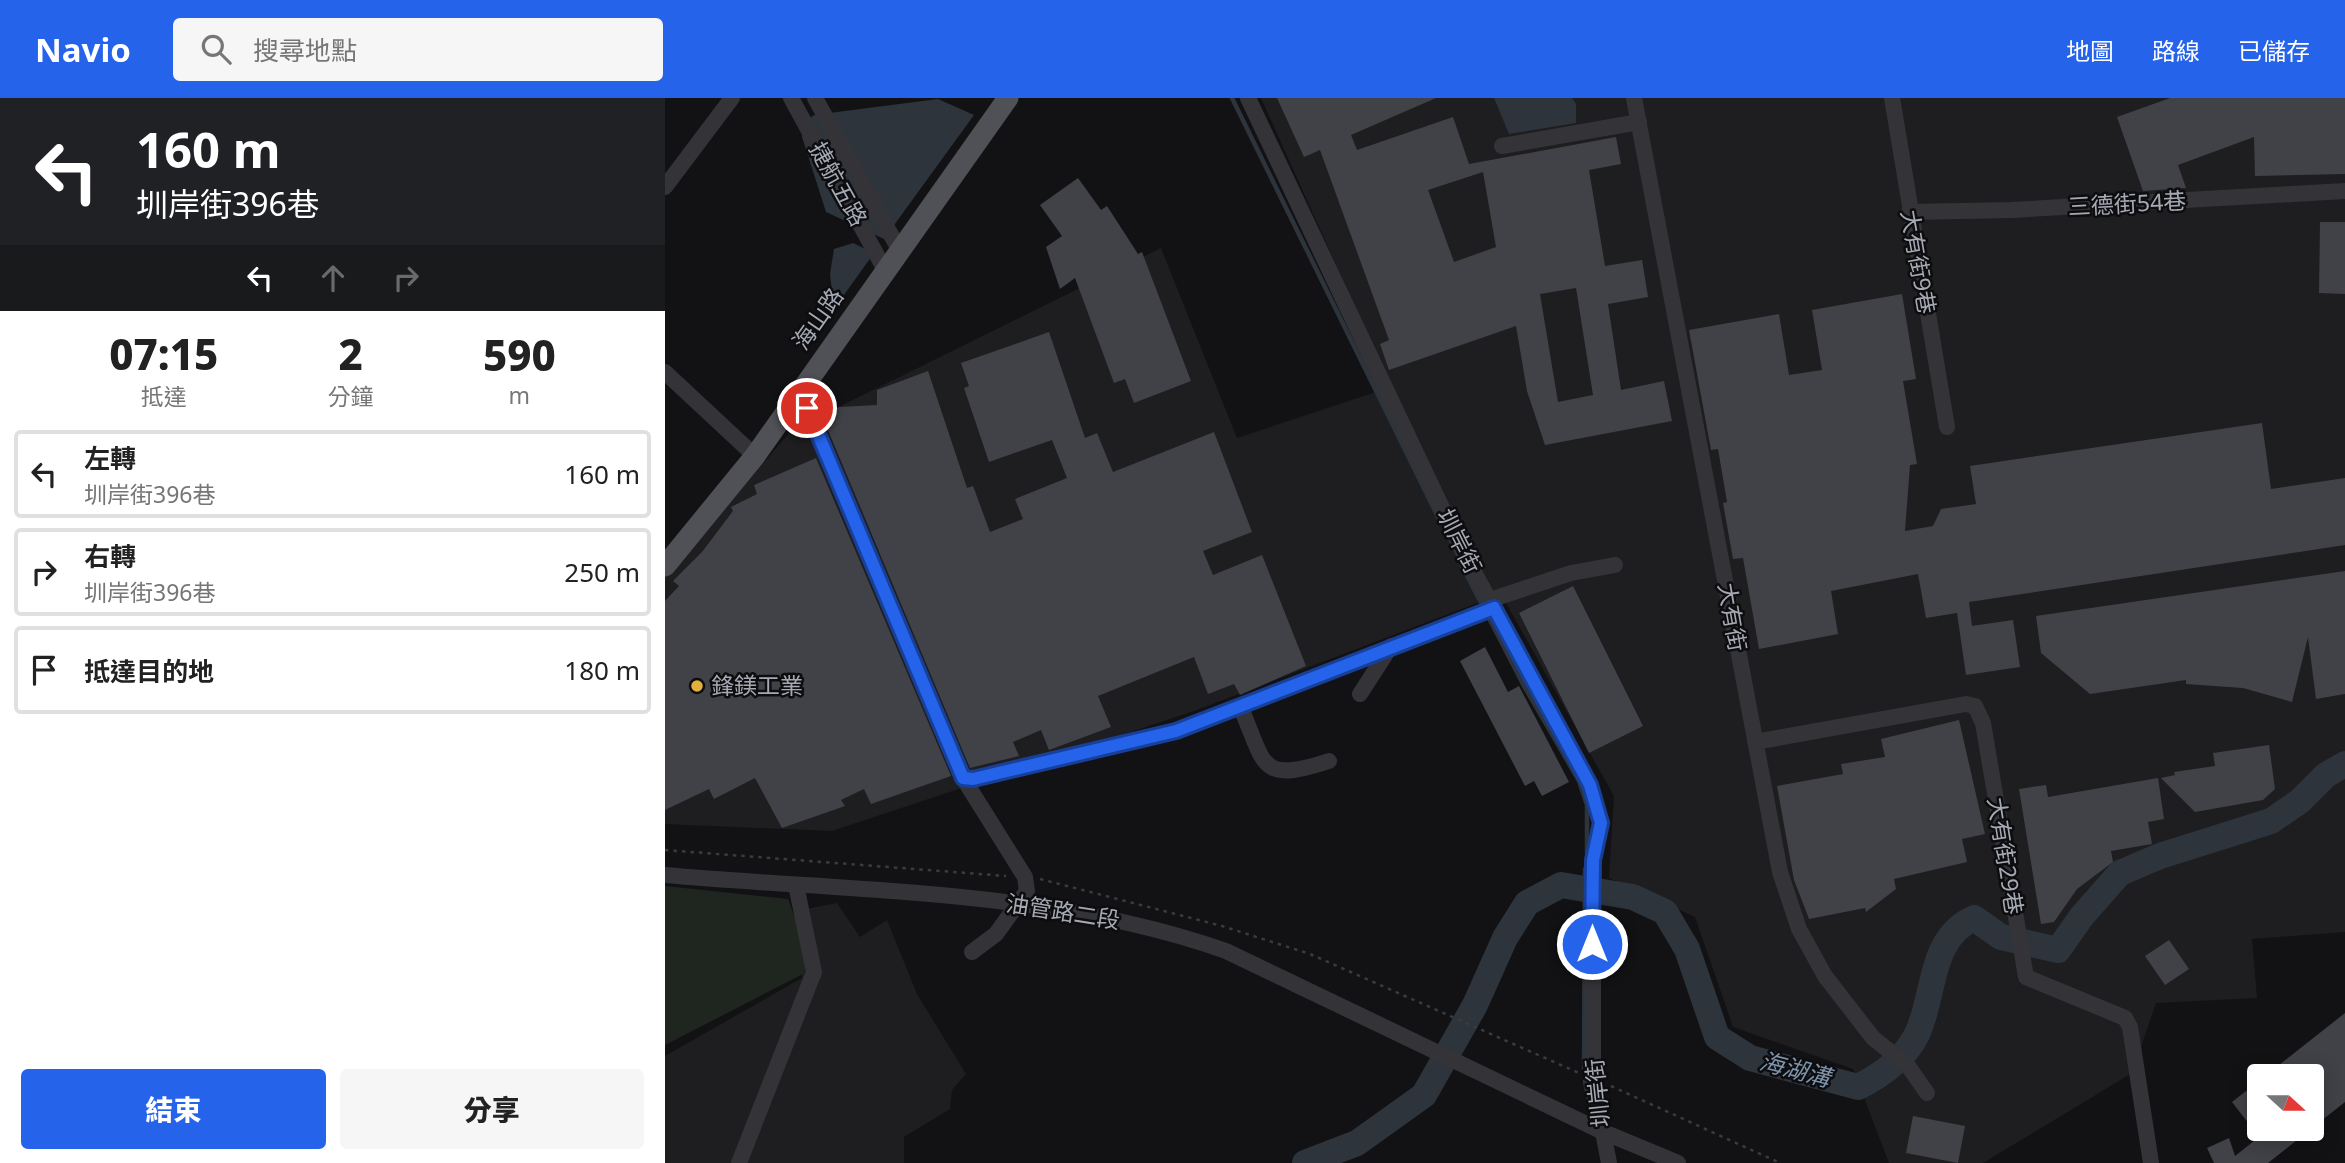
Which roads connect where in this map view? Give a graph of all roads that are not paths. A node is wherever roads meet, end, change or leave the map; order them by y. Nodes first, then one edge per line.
1 (732, 98) edge
2 (791, 98) edge
3 (814, 98) edge
4 (1008, 98) edge
5 (1248, 98) edge
6 (1634, 98) edge
7 (1892, 98) edge
8 (1639, 122) junction
9 (1502, 146) dead end
10 (665, 187) edge
11 (2345, 191) edge
12 (1909, 212) junction
13 (900, 251) junction
14 (885, 270) junction
15 (666, 374) edge
16 (807, 408) dead end
17 (1947, 426) dead end
18 (755, 456) junction
19 (1615, 565) dead end
20 (665, 566) edge
21 (1492, 605) junction
22 (1391, 646) junction
23 (1360, 694) dead end
24 (1240, 706) junction
25 (1755, 742) junction
26 (1329, 761) dead end
27 (963, 778) junction
28 (665, 875) edge
29 (796, 885) junction
30 (1020, 903) junction
31 (972, 952) dead end
32 (1927, 1093) dead end
33 (1601, 1131) junction
34 (739, 1163) edge
35 (1608, 1163) edge
36 (1678, 1163) edge
37 (2151, 1163) edge

1 - 10 street
2 - 14 street, 捷航五路
3 - 13 street, 捷航五路
4 - 13 main road, 海山路
5 - 21 street, 圳岸街
6 - 8 street, 大有街
7 - 12 street, 大有街9巷
8 - 9 street
8 - 25 street, 大有街
11 - 12 street, 三德街54巷
12 - 17 street, 大有街9巷
13 - 14 main road, 海山路
14 - 18 main road, 海山路
15 - 18 street
16 - 27 street
18 - 20 main road, 海山路
19 - 21 street
21 - 22 street
21 - 33 street, 圳岸街
22 - 23 street
22 - 24 street
24 - 26 street
24 - 27 street
25 - 32 street, 大有街
25 - 37 street, 大有街29巷
27 - 30 street
28 - 29 street, 油管路二段
29 - 30 street, 油管路二段
29 - 34 street
30 - 31 street
30 - 33 street, 油管路二段
33 - 35 street, 圳岸街
33 - 36 street

